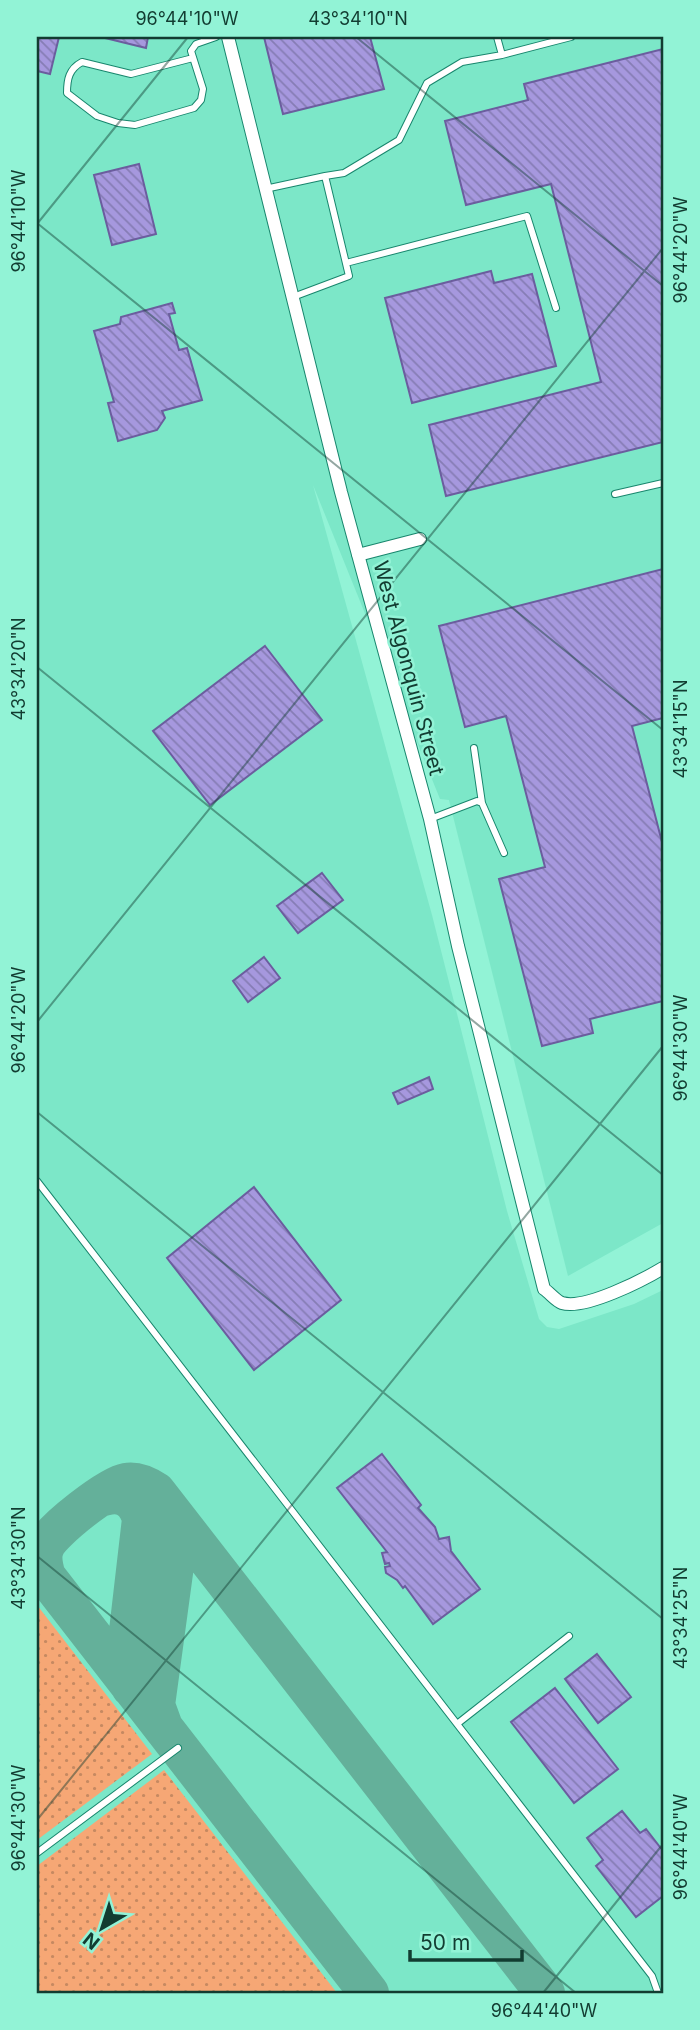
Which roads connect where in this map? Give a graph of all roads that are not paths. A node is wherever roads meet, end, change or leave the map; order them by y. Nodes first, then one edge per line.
1 (216, 37) edge
2 (228, 37) edge
3 (497, 37) edge
4 (571, 37) edge
5 (502, 55) junction
6 (193, 58) junction
7 (325, 176) junction
8 (265, 189) junction
9 (346, 263) junction
10 (292, 297) junction
11 (556, 308) dead end
12 (663, 483) edge
13 (615, 494) dead end
14 (420, 539) dead end
15 (358, 555) junction
16 (474, 748) dead end
17 (482, 803) junction
18 (430, 819) junction
19 (504, 853) dead end
20 (37, 1181) edge
21 (663, 1268) edge
22 (569, 1636) dead end
23 (457, 1724) junction
24 (178, 1748) dead end
25 (37, 1853) edge
26 (658, 1993) edge

1 - 6 lane
2 - 8 street, West Algonquin Street
3 - 5 lane
4 - 5 lane
5 - 7 lane
6 - 6 lane
7 - 8 lane
7 - 9 lane
8 - 10 street, West Algonquin Street
9 - 10 lane
9 - 11 lane
10 - 15 street, West Algonquin Street
12 - 13 lane
14 - 15 street
15 - 18 street, West Algonquin Street
16 - 17 lane
17 - 18 lane
17 - 19 lane
18 - 21 street, West Algonquin Street
20 - 23 lane
22 - 23 lane
23 - 26 lane
24 - 25 lane

